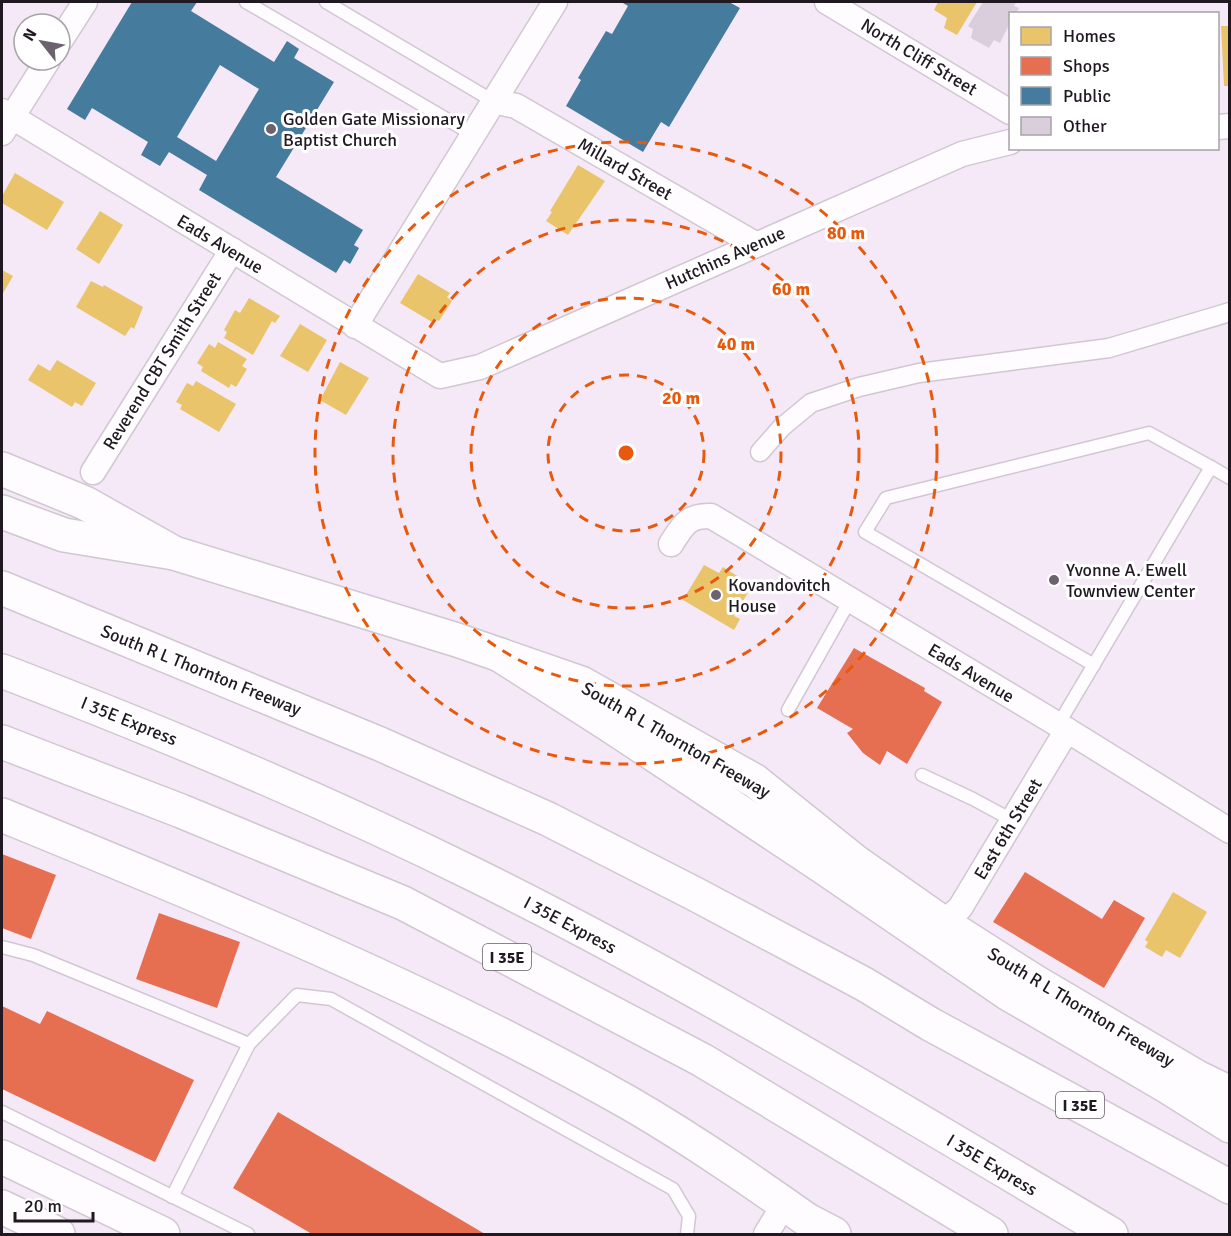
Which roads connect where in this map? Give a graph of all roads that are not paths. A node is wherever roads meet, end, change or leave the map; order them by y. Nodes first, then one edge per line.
1 (85, 2) edge
2 (246, 2) edge
3 (326, 2) edge
4 (555, 2) edge
5 (827, 2) edge
6 (72, 22) edge
7 (39, 72) edge
8 (493, 101) junction
9 (1009, 111) edge
10 (5, 120) edge
11 (472, 134) junction
12 (1009, 142) edge
13 (755, 244) junction
14 (232, 250) junction
15 (1230, 312) edge
16 (355, 326) junction
17 (440, 376) joint
18 (760, 452) dead end
19 (1211, 467) junction
20 (2, 469) edge
21 (93, 472) dead end
22 (1230, 478) edge
23 (2, 512) edge
24 (671, 544) dead end
25 (174, 554) junction
26 (2, 588) edge
27 (850, 600) junction
28 (500, 655) junction
29 (1094, 665) junction
30 (2, 671) edge
31 (788, 710) dead end
32 (1062, 728) junction
33 (2, 742) edge
34 (922, 775) dead end
35 (2, 815) edge
36 (1012, 820) junction
37 (1230, 831) edge
38 (943, 923) junction
39 (2, 947) edge
40 (249, 1044) junction
41 (1230, 1093) edge
42 (2, 1112) edge
43 (1230, 1126) edge
44 (2, 1157) edge
45 (1230, 1187) edge
46 (172, 1197) junction
47 (2, 1207) edge
48 (814, 1226) edge
49 (58, 1234) edge
50 (163, 1234) edge
51 (248, 1234) edge
52 (687, 1234) edge
53 (766, 1234) edge
54 (991, 1234) edge
55 (1111, 1234) edge

1 - 6 street
2 - 11 lane
3 - 8 lane
4 - 8 street
5 - 9 street, North Cliff Street
7 - 10 street
8 - 11 street
8 - 13 street, Millard Street
10 - 14 street, Eads Avenue
11 - 16 street
12 - 13 street, Hutchins Avenue
13 - 17 street, Hutchins Avenue
14 - 16 street, Eads Avenue
14 - 21 street, Reverend CBT Smith Street
15 - 18 street
16 - 17 street, Eads Avenue
19 - 22 lane
19 - 29 lane
19 - 29 lane
20 - 25 main road, South R L Thornton Freeway
23 - 25 main road
24 - 27 street, Eads Avenue
25 - 28 main road, South R L Thornton Freeway
26 - 45 main road, South R L Thornton Freeway / I 35E
27 - 31 lane
27 - 32 street, Eads Avenue
28 - 38 main road, South R L Thornton Freeway
28 - 43 main road
29 - 32 lane
30 - 55 main road, I 35E Express
32 - 36 street, East 6th Street
32 - 37 street, Eads Avenue
33 - 54 main road, I 35E
34 - 36 lane
35 - 48 main road
36 - 38 street, East 6th Street
38 - 41 main road, South R L Thornton Freeway
39 - 40 lane
40 - 46 lane
40 - 52 lane
42 - 46 lane
44 - 50 main road
46 - 51 lane
47 - 49 main road
48 - 53 street

